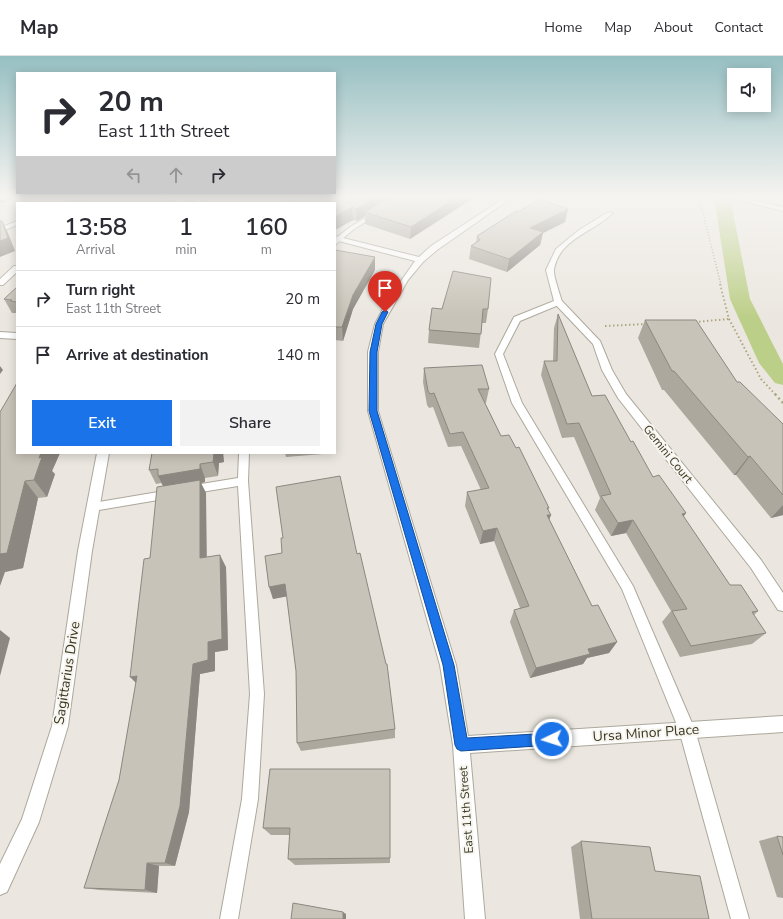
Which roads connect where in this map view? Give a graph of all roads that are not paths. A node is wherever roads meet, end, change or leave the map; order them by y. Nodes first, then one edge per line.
1 (450, 237) edge
2 (574, 237) edge
3 (336, 240) edge
4 (420, 260) junction
5 (16, 269) edge
6 (0, 283) edge
7 (558, 302) junction
8 (0, 335) edge
9 (16, 336) edge
10 (103, 454) edge
11 (244, 454) edge
12 (243, 481) junction
13 (93, 507) junction
14 (783, 605) edge
15 (783, 724) edge
16 (687, 730) junction
17 (461, 745) junction
18 (0, 885) edge
19 (229, 919) edge
20 (475, 919) edge
21 (740, 919) edge

1 - 4 street, East 11th Street
2 - 7 lane
3 - 4 street
4 - 17 street, East 11th Street
5 - 6 street
7 - 14 street, Gemini Court
7 - 16 lane
8 - 9 street
10 - 13 street, Sagittarius Drive
11 - 12 lane
12 - 13 lane
12 - 19 lane
13 - 18 street, Sagittarius Drive
15 - 16 street, Ursa Minor Place
16 - 17 street, Ursa Minor Place
16 - 21 lane
17 - 20 street, East 11th Street

